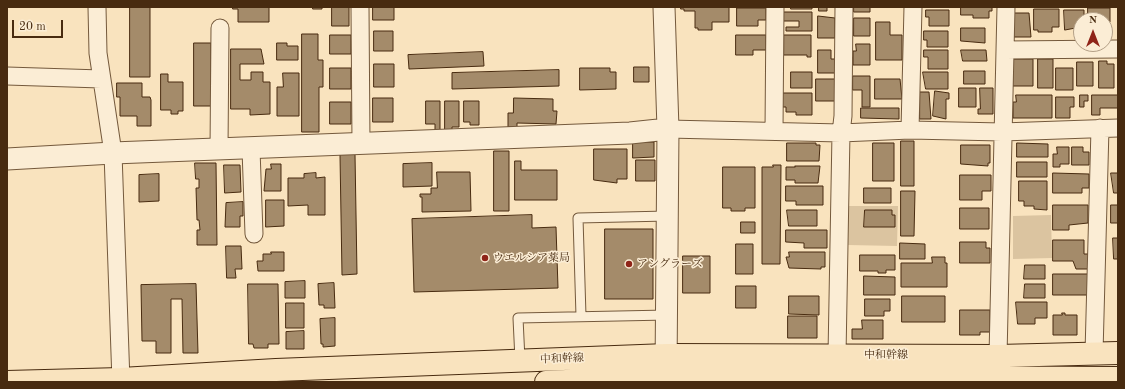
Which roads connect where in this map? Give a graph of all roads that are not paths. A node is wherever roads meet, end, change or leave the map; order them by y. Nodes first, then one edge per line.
1 (97, 7) edge
2 (360, 7) edge
3 (664, 7) edge
4 (775, 7) edge
5 (844, 7) edge
6 (913, 7) edge
7 (1006, 7) edge
8 (220, 28) dead end
9 (1118, 49) edge
10 (1005, 50) junction
11 (7, 76) edge
12 (101, 79) junction
13 (1100, 128) junction
14 (1118, 128) edge
15 (668, 129) junction
16 (910, 130) junction
17 (774, 131) junction
18 (1002, 132) junction
19 (841, 133) junction
20 (361, 144) junction
21 (251, 148) junction
22 (219, 150) junction
23 (113, 153) junction
24 (7, 159) edge
25 (668, 216) junction
26 (254, 234) dead end
27 (668, 315) junction
28 (581, 316) junction
29 (1094, 353) junction
30 (1118, 353) edge
31 (667, 355) junction
32 (837, 355) junction
33 (998, 356) junction
34 (520, 360) junction
35 (1118, 378) edge
36 (666, 379) edge
37 (121, 381) edge
38 (7, 382) edge
39 (546, 382) edge

1 - 12 street
2 - 20 street
3 - 15 street
4 - 17 street
5 - 19 street
6 - 16 street
7 - 10 street
8 - 22 street
9 - 10 street
10 - 18 street
11 - 12 street
12 - 23 street
13 - 14 street
13 - 18 street
13 - 29 street
15 - 17 street
15 - 20 street
15 - 25 street
16 - 18 street
16 - 19 street
17 - 19 street
18 - 33 street
19 - 32 street
20 - 21 street
21 - 22 street
21 - 26 street
22 - 23 street
23 - 24 street
23 - 37 street
25 - 27 street
25 - 28 lane
27 - 28 lane
27 - 31 street
28 - 34 lane
29 - 30 main road, 中和幹線
29 - 33 main road, 中和幹線
31 - 32 main road, 中和幹線
31 - 34 main road, 中和幹線
31 - 36 street
32 - 33 main road, 中和幹線
34 - 37 main road, 中和幹線
35 - 36 main road, 中和幹線
36 - 39 main road, 中和幹線
37 - 38 main road, 中和幹線

